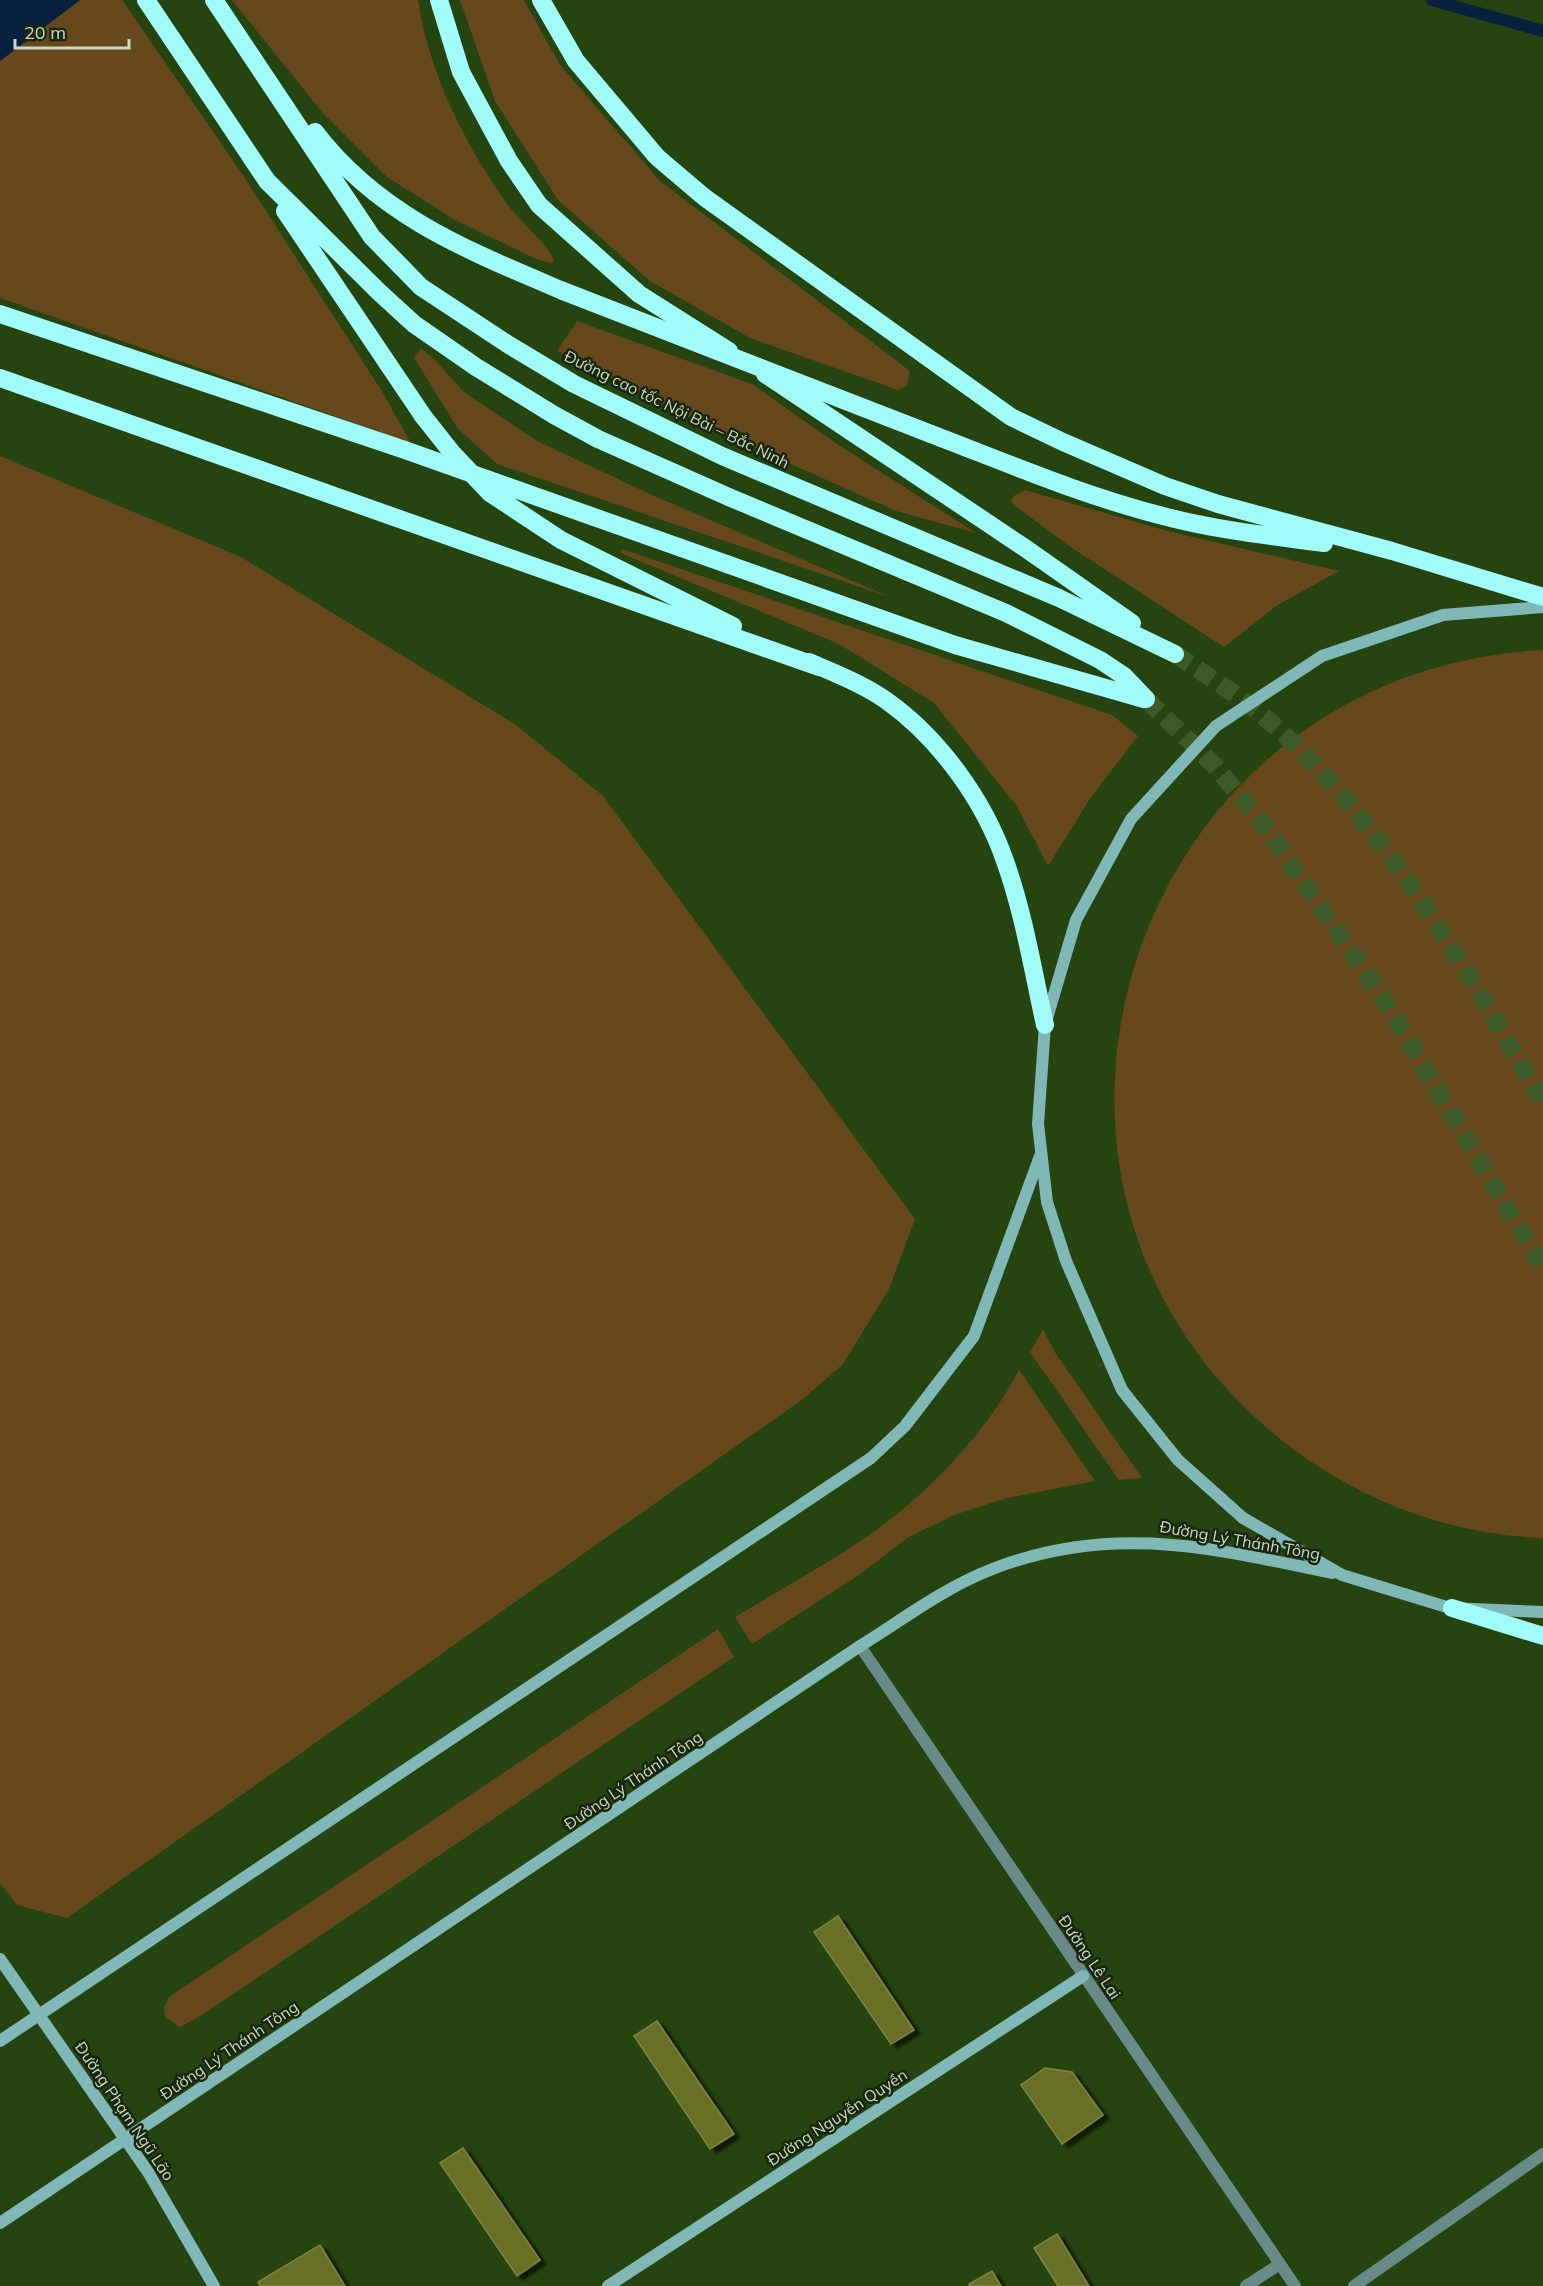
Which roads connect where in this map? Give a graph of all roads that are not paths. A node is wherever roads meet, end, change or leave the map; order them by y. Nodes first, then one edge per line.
1 (146, 0) edge
2 (440, 0) edge
3 (541, 0) edge
4 (218, 5) edge
5 (267, 181) junction
6 (0, 315) edge
7 (0, 378) edge
8 (1392, 551) junction
9 (1543, 597) edge
10 (1543, 607) edge
11 (819, 667) junction
12 (1045, 1025) junction
13 (1041, 1152) junction
14 (1342, 1575) junction
15 (1452, 1608) junction
16 (1543, 1612) edge
17 (1543, 1636) edge
18 (860, 1646) junction
19 (0, 1959) edge
20 (1083, 1976) junction
21 (40, 2014) junction
22 (0, 2041) edge
23 (126, 2138) junction
24 (1543, 2154) edge
25 (0, 2223) edge
26 (1280, 2264) junction
27 (214, 2286) edge
28 (609, 2286) edge
29 (1246, 2286) edge
30 (1295, 2286) edge
31 (1354, 2286) edge

1 - 5 highway
2 - 4 highway, Đường cao tốc Nội Bài – Bắc Ninh
3 - 8 highway
4 - 8 highway, bridge
5 - 6 highway
5 - 11 highway, bridge
7 - 11 highway
8 - 9 highway
10 - 12 main road
11 - 12 highway
12 - 13 main road
13 - 14 main road
13 - 21 main road
14 - 15 main road
14 - 18 main road, Đường Lý Thánh Tông
15 - 16 main road
15 - 17 highway
18 - 20 street, Đường Lê Lai
18 - 23 main road, Đường Lý Thánh Tông
19 - 21 main road, Đường Phạm Ngũ Lão
20 - 26 street, Đường Lê Lai
20 - 28 main road, Đường Nguyễn Quyền
21 - 22 main road
21 - 23 main road, Đường Phạm Ngũ Lão
23 - 25 main road, Đường Lý Thánh Tông
23 - 27 main road, Đường Phạm Ngũ Lão
24 - 31 street
26 - 29 street
26 - 30 street, Đường Lê Lai

